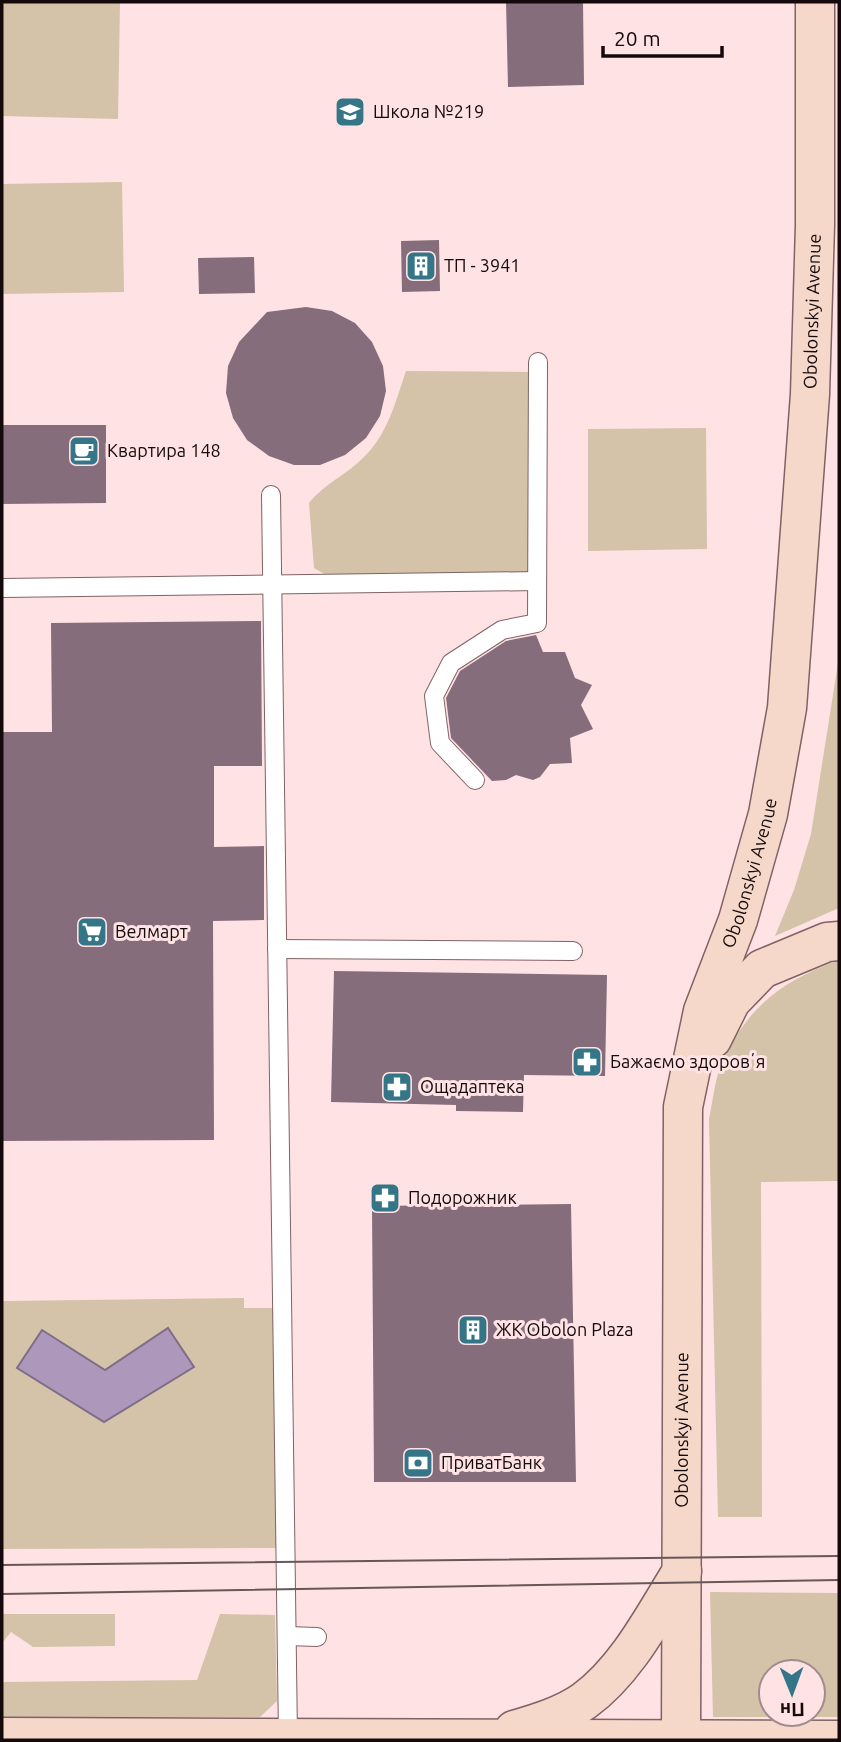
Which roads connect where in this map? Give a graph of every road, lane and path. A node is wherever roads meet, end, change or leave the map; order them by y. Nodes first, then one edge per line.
1 (815, 2) edge
2 (538, 362) dead end
3 (271, 495) dead end
4 (537, 581) junction
5 (272, 584) junction
6 (2, 587) edge
7 (475, 780) dead end
8 (839, 941) edge
9 (277, 949) junction
10 (573, 951) dead end
11 (683, 1107) junction
12 (682, 1571) junction
13 (287, 1636) junction
14 (317, 1637) dead end
15 (2, 1737) edge
16 (288, 1737) junction
17 (484, 1738) junction
18 (681, 1740) edge
19 (839, 1740) edge

1 - 11 main road, Obolonskyi Avenue
2 - 4 lane
3 - 5 lane
4 - 5 lane
4 - 7 lane
5 - 6 lane
5 - 9 lane
8 - 11 main road
9 - 10 lane
9 - 13 lane
11 - 12 main road, Obolonskyi Avenue
12 - 17 main road
12 - 18 main road, Obolonskyi Avenue
13 - 14 lane
13 - 16 lane
15 - 16 main road
16 - 17 main road
17 - 18 main road
18 - 19 main road

